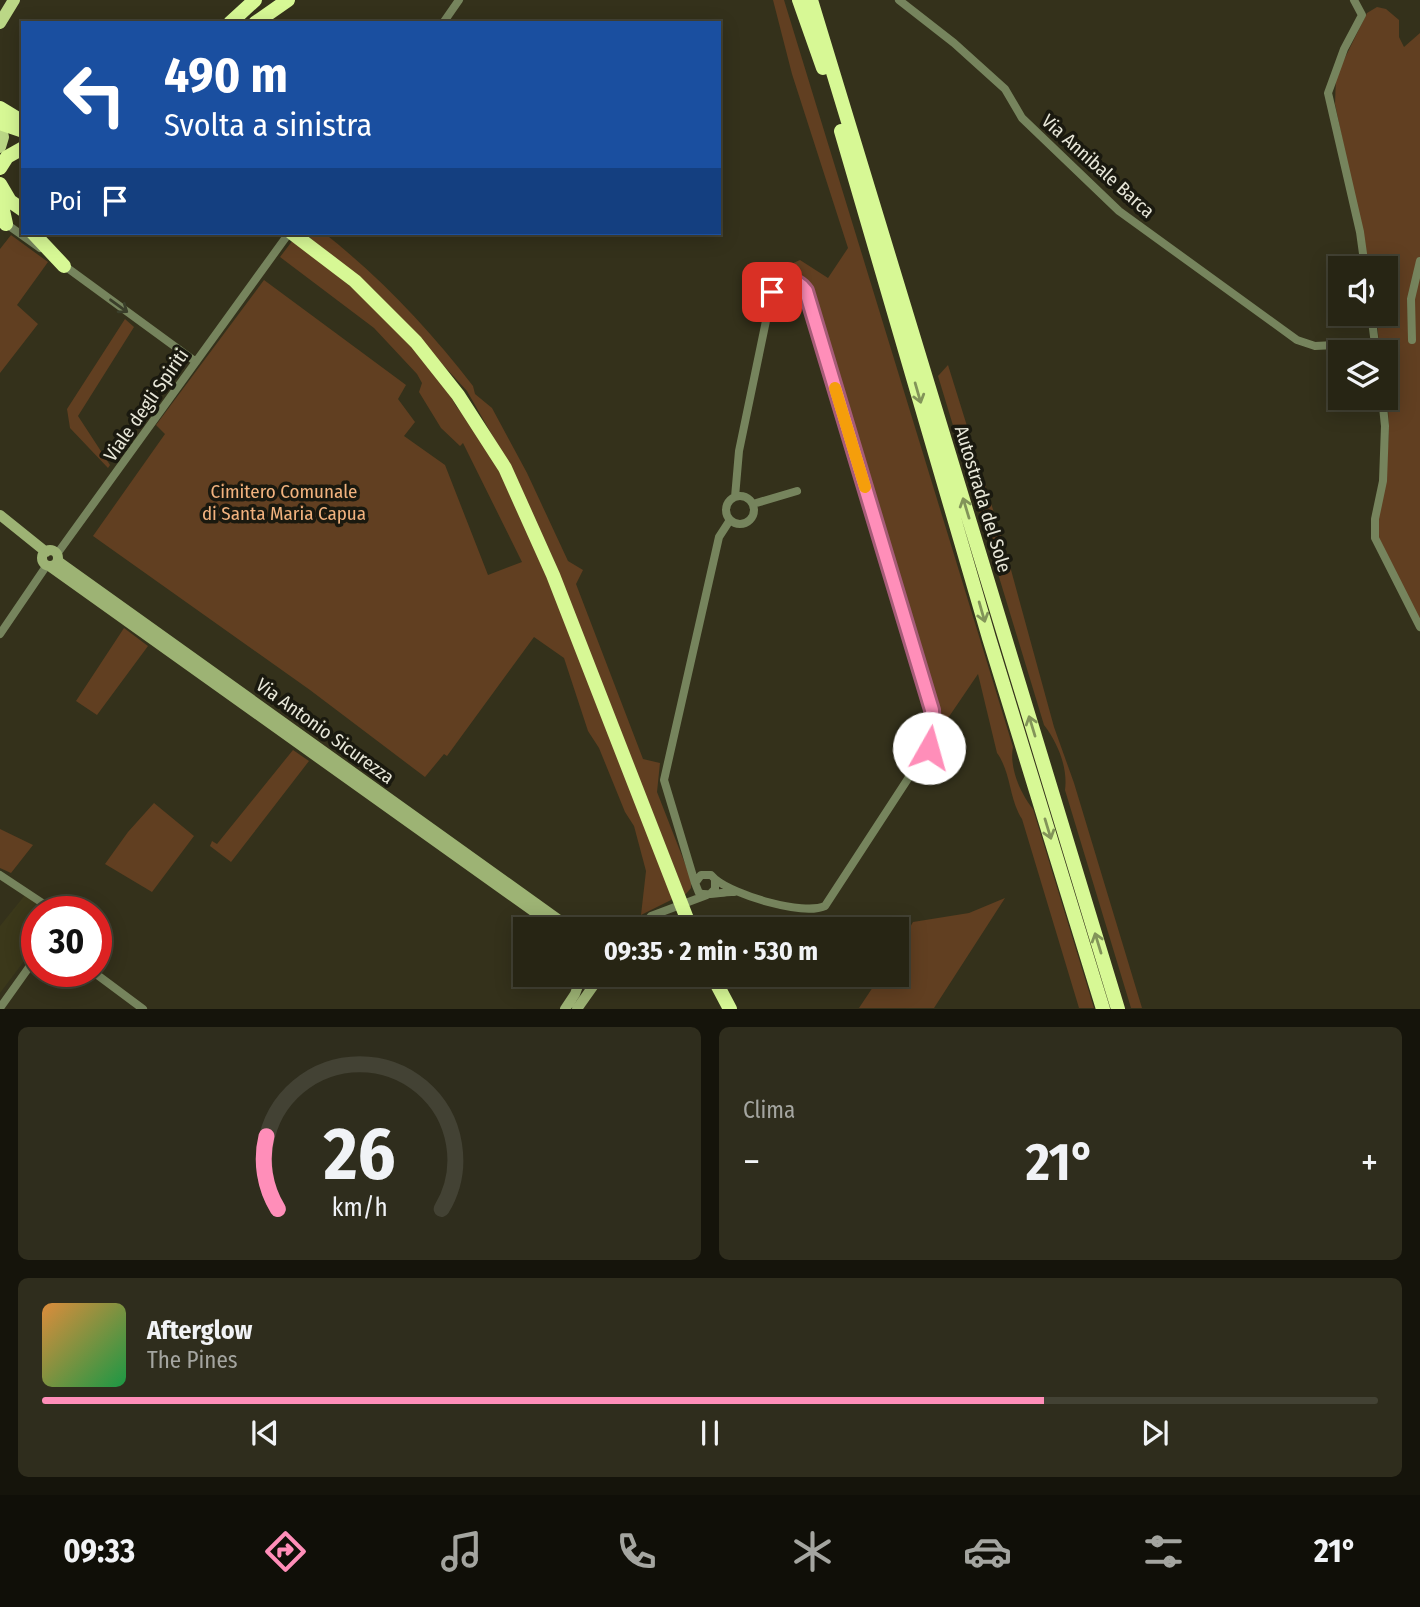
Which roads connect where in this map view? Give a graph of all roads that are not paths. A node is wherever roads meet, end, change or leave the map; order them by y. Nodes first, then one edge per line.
1 (14, 0) edge
2 (255, 0) edge
3 (288, 0) edge
4 (459, 0) edge
5 (799, 0) edge
6 (811, 0) edge
7 (899, 0) edge
8 (1354, 0) edge
9 (232, 21) edge
10 (258, 21) edge
11 (444, 21) edge
12 (0, 23) edge
13 (0, 108) edge
14 (21, 121) edge
15 (0, 124) edge
16 (21, 130) edge
17 (21, 143) edge
18 (0, 148) edge
19 (21, 149) edge
20 (0, 168) edge
21 (0, 184) edge
22 (7, 211) edge
23 (21, 225) edge
24 (32, 235) edge
25 (35, 235) edge
26 (291, 235) edge
27 (293, 235) edge
28 (1363, 256) edge
29 (1420, 261) edge
30 (64, 266) junction
31 (1412, 340) dead end
32 (1328, 346) edge
33 (196, 362) junction
34 (1383, 410) edge
35 (797, 491) dead end
36 (735, 497) junction
37 (754, 504) junction
38 (0, 515) edge
39 (730, 520) junction
40 (0, 524) edge
41 (50, 559) junction
42 (1420, 626) edge
43 (0, 634) edge
44 (690, 859) junction
45 (0, 875) edge
46 (711, 877) junction
47 (695, 885) junction
48 (738, 892) junction
49 (708, 895) junction
50 (34, 896) edge
51 (686, 902) junction
52 (542, 917) edge
53 (555, 917) edge
54 (651, 917) edge
55 (686, 917) edge
56 (21, 979) edge
57 (112, 986) edge
58 (578, 987) edge
59 (592, 987) edge
60 (718, 987) edge
61 (1, 1008) edge
62 (143, 1009) edge
63 (565, 1009) edge
64 (577, 1009) edge
65 (730, 1009) edge
66 (1103, 1009) edge
67 (1118, 1009) edge

1 - 12 main road
2 - 9 highway
3 - 10 highway
4 - 11 street
5 -> 66 highway, Autostrada del Sole
67 -> 6 highway, Autostrada del Sole
7 - 32 street, Via Annibale Barca
8 - 28 street
13 - 14 highway
15 - 16 highway
15 - 18 main road
17 - 18 highway
19 - 20 highway
21 - 22 highway
22 - 23 street
24 - 30 street
25 - 30 highway
26 - 33 street, Viale degli Spiriti
27 - 55 highway
29 - 31 street
30 -> 33 street
33 - 41 street, Viale degli Spiriti
34 - 42 street
35 - 37 street
36 - 37 street
36 - 39 street
36 - 48 street
37 - 39 street
38 - 41 street
39 - 44 street
40 - 41 street
41 - 43 street, Viale degli Spiriti
41 - 52 street, Via Antonio Sicurezza
41 - 53 street, Via Antonio Sicurezza
44 - 46 street
44 - 47 street
45 - 50 street
46 - 47 street
46 - 48 street
46 - 49 street
47 - 49 street
47 - 51 street
48 - 49 street
49 - 51 street
51 - 54 street
56 - 61 street
57 - 62 street
58 - 63 street
59 - 64 street
60 - 65 highway

